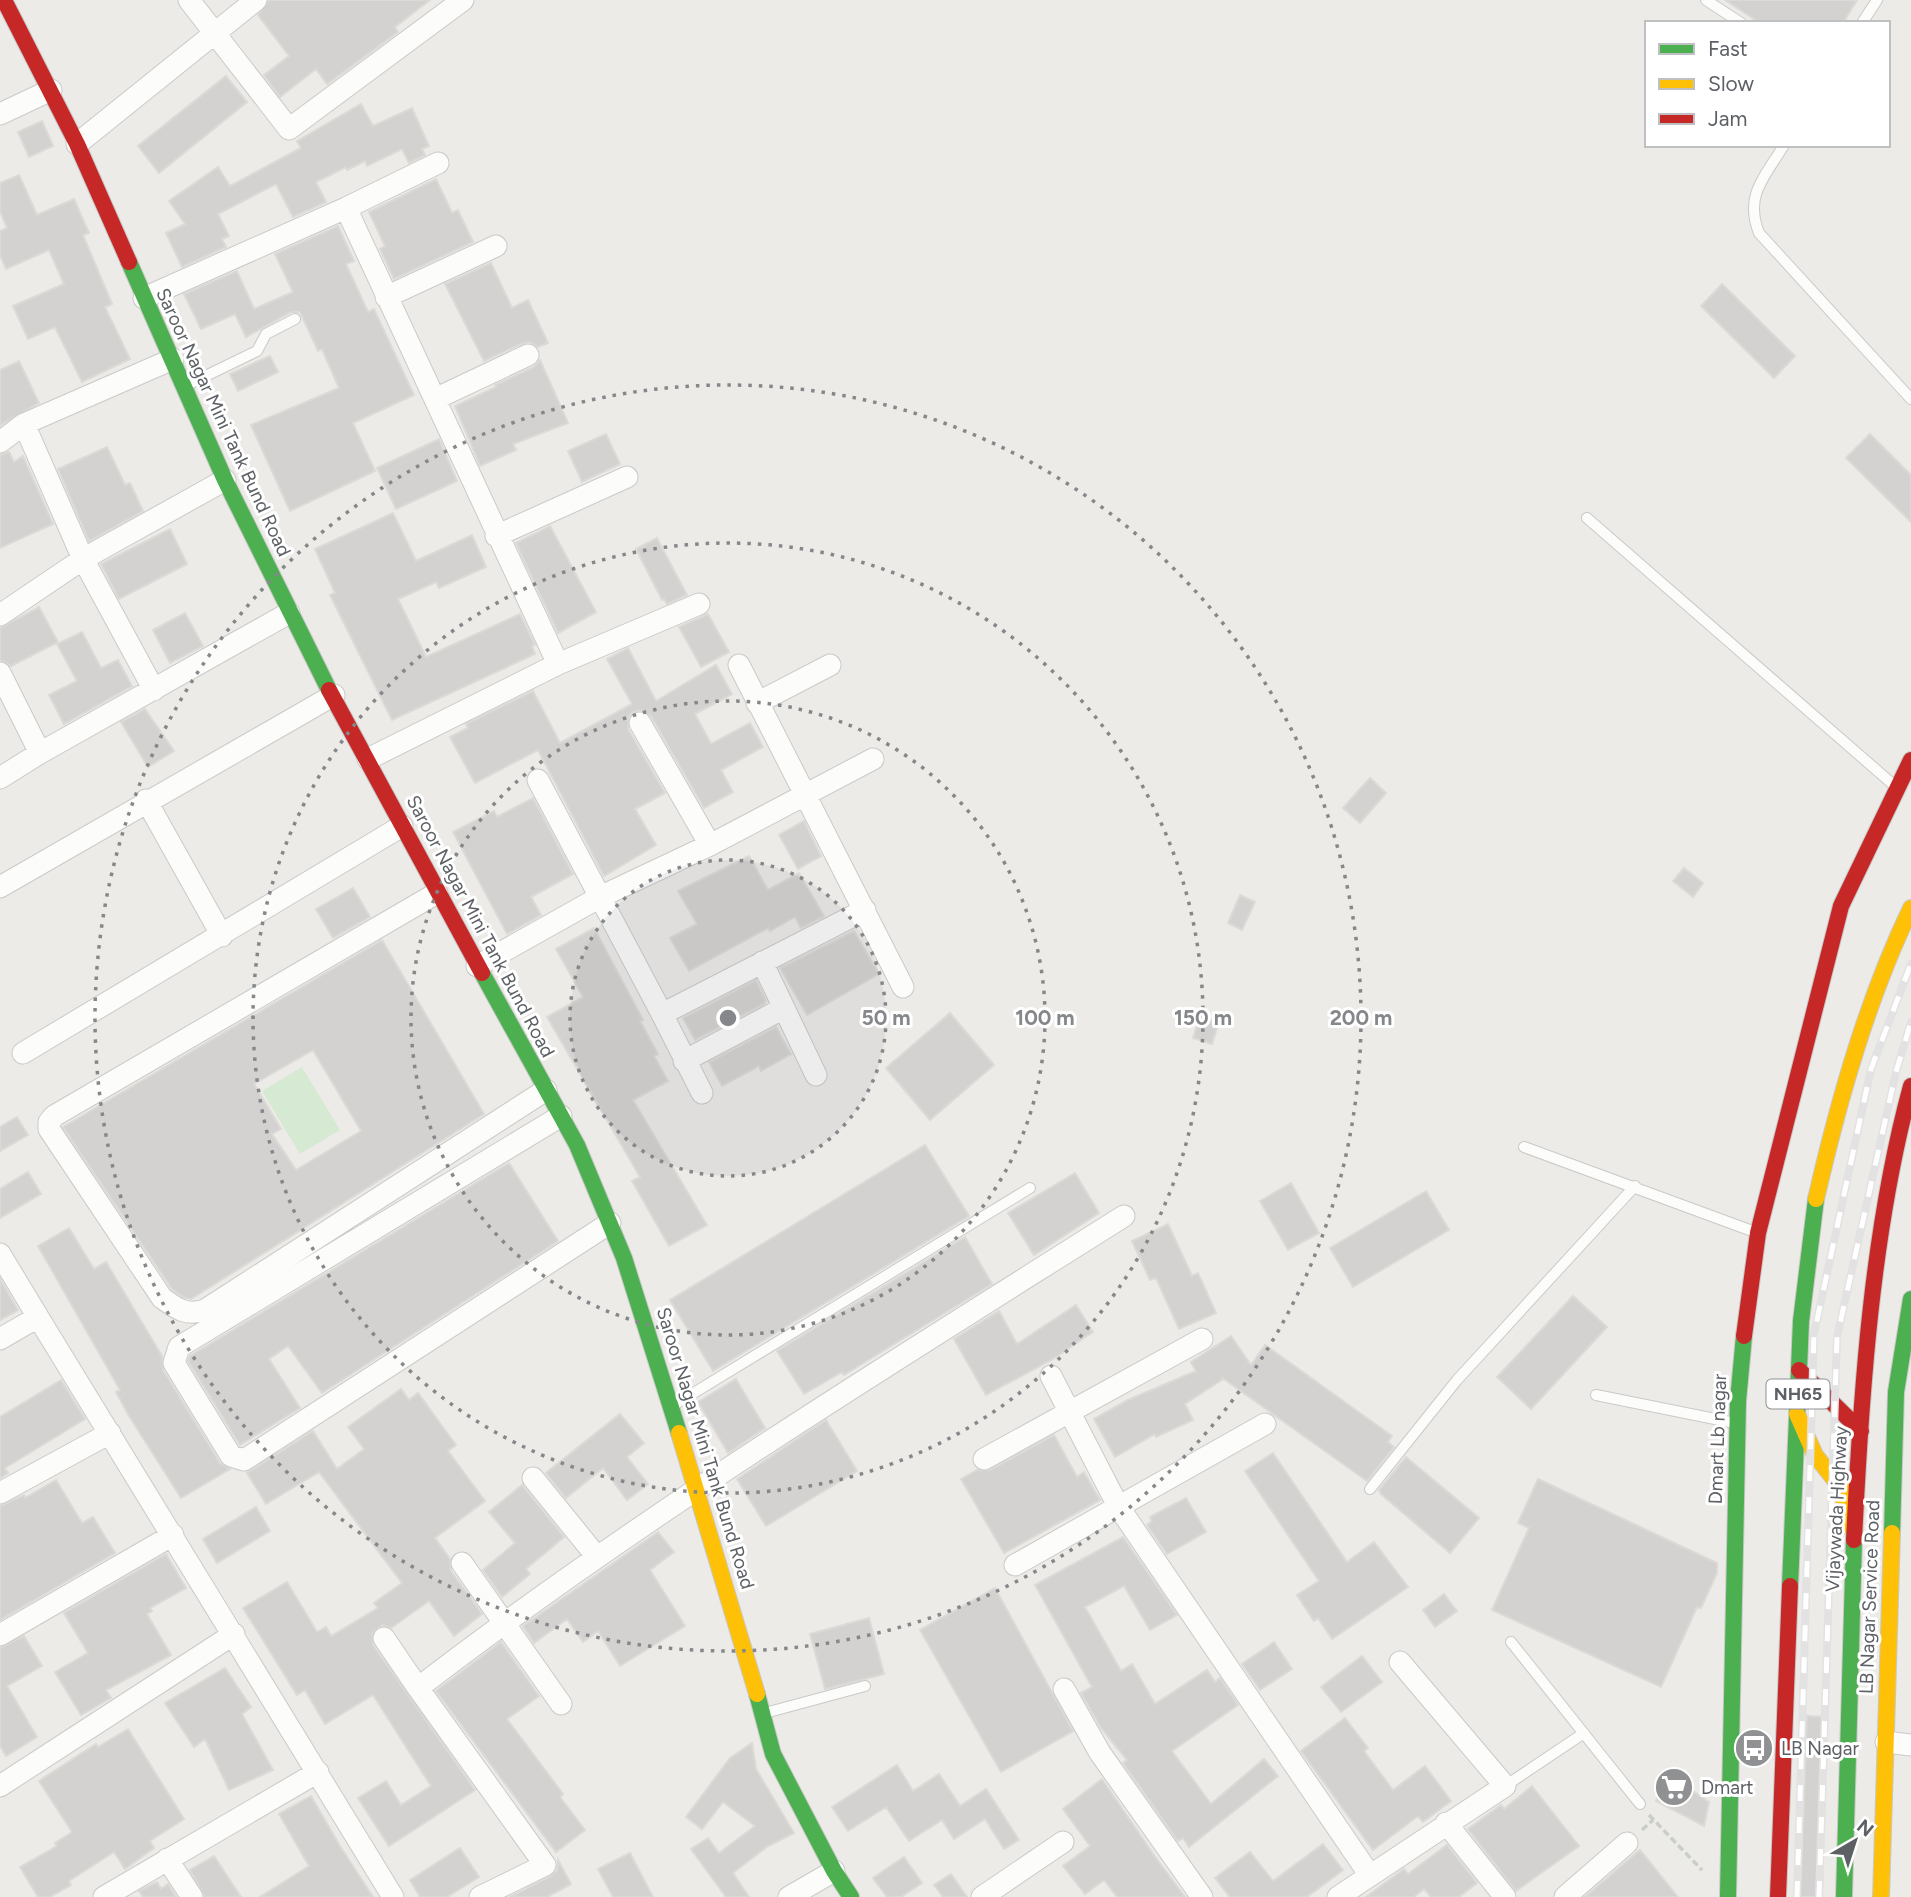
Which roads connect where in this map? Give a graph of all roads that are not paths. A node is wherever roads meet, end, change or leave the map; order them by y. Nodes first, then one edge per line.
1 (4, 0) edge
2 (189, 0) edge
3 (256, 0) edge
4 (463, 0) edge
5 (1706, 0) edge
6 (1877, 0) edge
7 (1738, 21) edge
8 (1863, 21) edge
9 (215, 32) junction
10 (51, 90) junction
11 (0, 114) edge
12 (77, 144) junction
13 (1783, 147) edge
14 (439, 163) dead end
15 (346, 208) junction
16 (496, 246) dead end
17 (386, 297) junction
18 (144, 298) junction
19 (295, 319) dead end
20 (528, 355) dead end
21 (173, 359) junction
22 (184, 387) junction
23 (435, 399) junction
24 (1911, 399) edge
25 (24, 424) junction
26 (0, 442) edge
27 (627, 477) dead end
28 (225, 480) junction
29 (1587, 518) dead end
30 (496, 536) junction
31 (83, 559) junction
32 (699, 604) dead end
33 (289, 613) junction
34 (0, 615) edge
35 (558, 664) junction
36 (739, 665) dead end
37 (830, 665) dead end
38 (0, 673) edge
39 (154, 690) junction
40 (334, 695) junction
41 (757, 703) junction
42 (640, 723) dead end
43 (40, 753) junction
44 (368, 759) junction
45 (873, 759) dead end
46 (1911, 760) edge
47 (0, 778) edge
48 (538, 780) dead end
49 (1897, 788) junction
50 (803, 795) junction
51 (146, 800) junction
52 (402, 826) junction
53 (710, 845) junction
54 (0, 887) edge
55 (437, 893) junction
56 (600, 897) junction
57 (1911, 908) edge
58 (865, 910) junction
59 (222, 936) junction
60 (762, 962) junction
61 (477, 966) junction
62 (903, 987) dead end
63 (783, 1008) junction
64 (662, 1014) junction
65 (23, 1054) dead end
66 (684, 1061) junction
67 (817, 1075) dead end
68 (1911, 1086) edge
69 (546, 1090) junction
70 (702, 1093) dead end
71 (561, 1116) junction
72 (1524, 1147) dead end
73 (1635, 1186) junction
74 (1030, 1188) dead end
75 (1125, 1216) dead end
76 (610, 1223) junction
77 (1758, 1233) junction
78 (0, 1254) edge
79 (1911, 1299) edge
80 (38, 1317) junction
81 (0, 1339) edge
82 (1202, 1339) dead end
83 (1799, 1370) junction
84 (1051, 1377) dead end
85 (1595, 1395) dead end
86 (1904, 1395) edge
87 (671, 1407) junction
88 (1070, 1411) junction
89 (1797, 1415) junction
90 (1737, 1423) junction
91 (1265, 1424) dead end
92 (1861, 1431) junction
93 (110, 1433) junction
94 (984, 1459) dead end
95 (533, 1478) dead end
96 (696, 1487) junction
97 (1370, 1489) dead end
98 (0, 1493) edge
99 (1118, 1507) junction
100 (173, 1535) junction
101 (597, 1557) junction
102 (462, 1563) dead end
103 (1015, 1565) dead end
104 (502, 1623) junction
105 (234, 1634) junction
106 (0, 1635) edge
107 (384, 1638) dead end
108 (1511, 1642) dead end
109 (1400, 1662) dead end
110 (865, 1686) dead end
111 (418, 1688) junction
112 (1063, 1689) dead end
113 (561, 1704) dead end
114 (762, 1714) junction
115 (1584, 1733) junction
116 (1886, 1742) junction
117 (1911, 1745) edge
118 (318, 1772) junction
119 (2, 1781) edge
120 (1505, 1786) junction
121 (1640, 1804) road end
122 (1446, 1823) junction
123 (1063, 1842) dead end
124 (1627, 1843) dead end
125 (167, 1859) junction
126 (834, 1871) junction
127 (1370, 1874) junction
128 (104, 1897) edge
129 (192, 1897) edge
130 (393, 1897) edge
131 (482, 1897) edge
132 (789, 1897) edge
133 (851, 1897) edge
134 (982, 1897) edge
135 (1202, 1897) edge
136 (1338, 1897) edge
137 (1505, 1897) edge
138 (1564, 1897) edge
139 (1728, 1897) edge
140 (1778, 1897) edge
141 (1829, 1897) edge
142 (1844, 1897) edge
143 (1881, 1897) edge

1 - 10 main road, Saroor Nagar Mini Tank Bund Road
2 - 9 street
3 - 9 street
4 - 9 street
5 - 7 lane
6 - 8 lane
9 - 12 street
10 - 11 street
10 - 12 main road, Saroor Nagar Mini Tank Bund Road
12 - 18 main road, Saroor Nagar Mini Tank Bund Road
13 - 24 lane
14 - 15 street
15 - 17 street
15 - 18 street
16 - 17 street
17 - 23 street
18 - 21 main road, Saroor Nagar Mini Tank Bund Road
19 - 22 lane
20 - 23 street
21 - 22 main road, Saroor Nagar Mini Tank Bund Road
21 - 25 street
22 - 28 main road, Saroor Nagar Mini Tank Bund Road
23 - 30 street
25 - 26 street
25 - 31 street
27 - 30 street
28 - 31 street
28 - 33 main road, Saroor Nagar Mini Tank Bund Road
29 - 49 lane
30 - 35 street
31 - 34 street
31 - 39 street
32 - 35 street
33 - 39 street
33 - 40 main road, Saroor Nagar Mini Tank Bund Road
35 - 44 street
36 - 41 street
37 - 41 street
38 - 43 street
39 - 43 street
40 - 44 main road, Saroor Nagar Mini Tank Bund Road
40 - 51 street
41 - 50 street
42 - 53 street
43 - 47 street
44 - 52 main road, Saroor Nagar Mini Tank Bund Road
45 - 50 street
46 - 49 main road, Dmart Lb nagar
48 - 56 street
49 - 77 main road, Dmart Lb nagar
50 - 53 street
50 - 58 street
51 - 54 street
51 - 59 street
52 - 55 main road, Saroor Nagar Mini Tank Bund Road
52 - 59 street
53 - 56 street
55 - 61 main road, Saroor Nagar Mini Tank Bund Road
55 - 69 street
56 - 61 street
56 - 64 street
57 - 83 main road, Vijaywada Highway / NH65
58 - 60 street
58 - 62 street
59 - 65 street
60 - 63 street
60 - 64 street
61 - 69 main road, Saroor Nagar Mini Tank Bund Road
63 - 66 street
63 - 67 street
64 - 66 street
66 - 70 street
68 - 92 main road, Vijaywada Highway
69 - 71 main road, Saroor Nagar Mini Tank Bund Road
71 - 76 main road, Saroor Nagar Mini Tank Bund Road
71 - 76 street
72 - 73 lane
73 - 77 lane
73 - 97 lane
74 - 87 lane
75 - 96 street
76 - 87 main road, Saroor Nagar Mini Tank Bund Road
77 - 90 main road, Dmart Lb nagar
78 - 80 street
79 - 86 main road, LB Nagar Service Road
80 - 81 street
80 - 93 street
82 - 88 street
83 - 89 main road, Vijaywada Highway / NH65
83 - 92 main road
84 - 88 street
85 - 90 lane
86 - 116 main road, LB Nagar Service Road
87 - 96 main road, Saroor Nagar Mini Tank Bund Road
88 - 94 street
88 - 99 street
89 - 140 main road, Vijaywada Highway / NH65
89 - 141 main road, Vijaywada Highway
90 - 139 main road, Dmart Lb nagar
91 - 99 street
92 - 142 main road, Vijaywada Highway
93 - 98 street
93 - 100 street
95 - 101 street
96 - 101 street
96 - 114 main road, Saroor Nagar Mini Tank Bund Road
99 - 103 street
99 - 127 street
100 - 105 street
100 - 106 street
101 - 104 street
102 - 104 street
104 - 111 street
104 - 113 street
105 - 118 street
105 - 119 street
107 - 111 street
108 - 115 lane
109 - 120 street
110 - 114 lane
111 - 131 street
112 - 135 street
114 - 126 main road, Saroor Nagar Mini Tank Bund Road
115 - 120 lane
115 - 121 lane
116 - 117 street
116 - 143 main road, LB Nagar Service Road
118 - 125 street
118 - 130 street
120 - 122 street
122 - 127 street
122 - 137 street
123 - 134 street
124 - 138 street
125 - 128 street
125 - 129 street
126 - 132 street
126 - 133 main road, Saroor Nagar Mini Tank Bund Road
127 - 136 street

